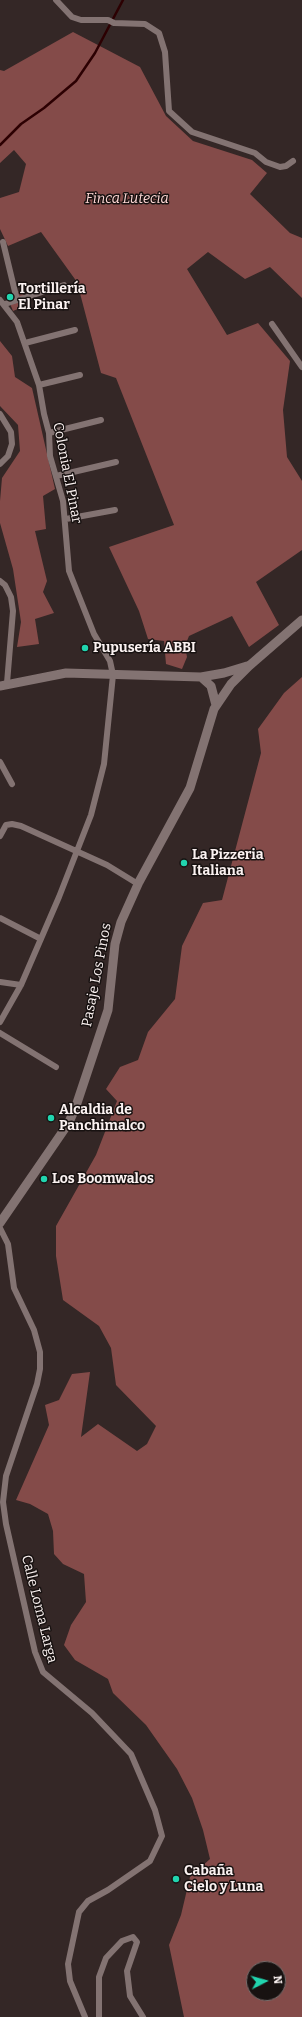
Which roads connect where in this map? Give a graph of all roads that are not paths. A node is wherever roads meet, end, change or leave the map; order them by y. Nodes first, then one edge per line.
1 (56, 0) edge
2 (293, 161) dead end
3 (3, 242) dead end
4 (64, 285) dead end
5 (17, 300) junction
6 (2, 302) edge
7 (272, 324) dead end
8 (75, 330) dead end
9 (25, 343) junction
10 (302, 367) edge
11 (80, 375) dead end
12 (39, 385) junction
13 (0, 414) edge
14 (101, 420) dead end
15 (49, 433) junction
16 (116, 462) dead end
17 (0, 464) edge
18 (56, 476) junction
19 (115, 510) dead end
20 (66, 519) junction
21 (0, 581) edge
22 (302, 620) edge
23 (248, 666) junction
24 (114, 675) junction
25 (201, 677) junction
26 (3, 685) edge
27 (216, 705) junction
28 (0, 762) edge
29 (12, 784) dead end
30 (0, 836) edge
31 (76, 851) junction
32 (138, 884) junction
33 (0, 918) edge
34 (41, 939) junction
35 (0, 982) edge
36 (21, 985) junction
37 (0, 1022) edge
38 (0, 1033) edge
39 (56, 1067) dead end
40 (0, 1223) edge
41 (0, 1228) edge
42 (85, 2017) edge
43 (99, 2017) edge
44 (143, 2017) edge

1 - 2 street
3 - 5 street
4 - 5 street
5 - 6 street
6 - 9 street, Colonia El Pinar
7 - 10 street
8 - 9 street
9 - 12 street, Colonia El Pinar
11 - 12 street
12 - 15 street, Colonia El Pinar
13 - 17 street
14 - 15 street
15 - 18 street, Colonia El Pinar
16 - 18 street
18 - 20 street, Colonia El Pinar
19 - 20 street
20 - 24 street, Colonia El Pinar
21 - 26 street
22 - 23 main road, Pasaje Los Pinos
23 - 25 main road
23 - 27 main road, Pasaje Los Pinos
24 - 25 main road
24 - 26 main road
24 - 31 street
25 - 27 main road
27 - 32 main road, Pasaje Los Pinos
28 - 29 street
30 - 31 street
31 - 32 street
31 - 34 street
32 - 40 main road, Pasaje Los Pinos
33 - 34 street
34 - 36 street
35 - 36 street
36 - 37 street
38 - 39 street
41 - 42 street, Calle Loma Larga
43 - 44 street

